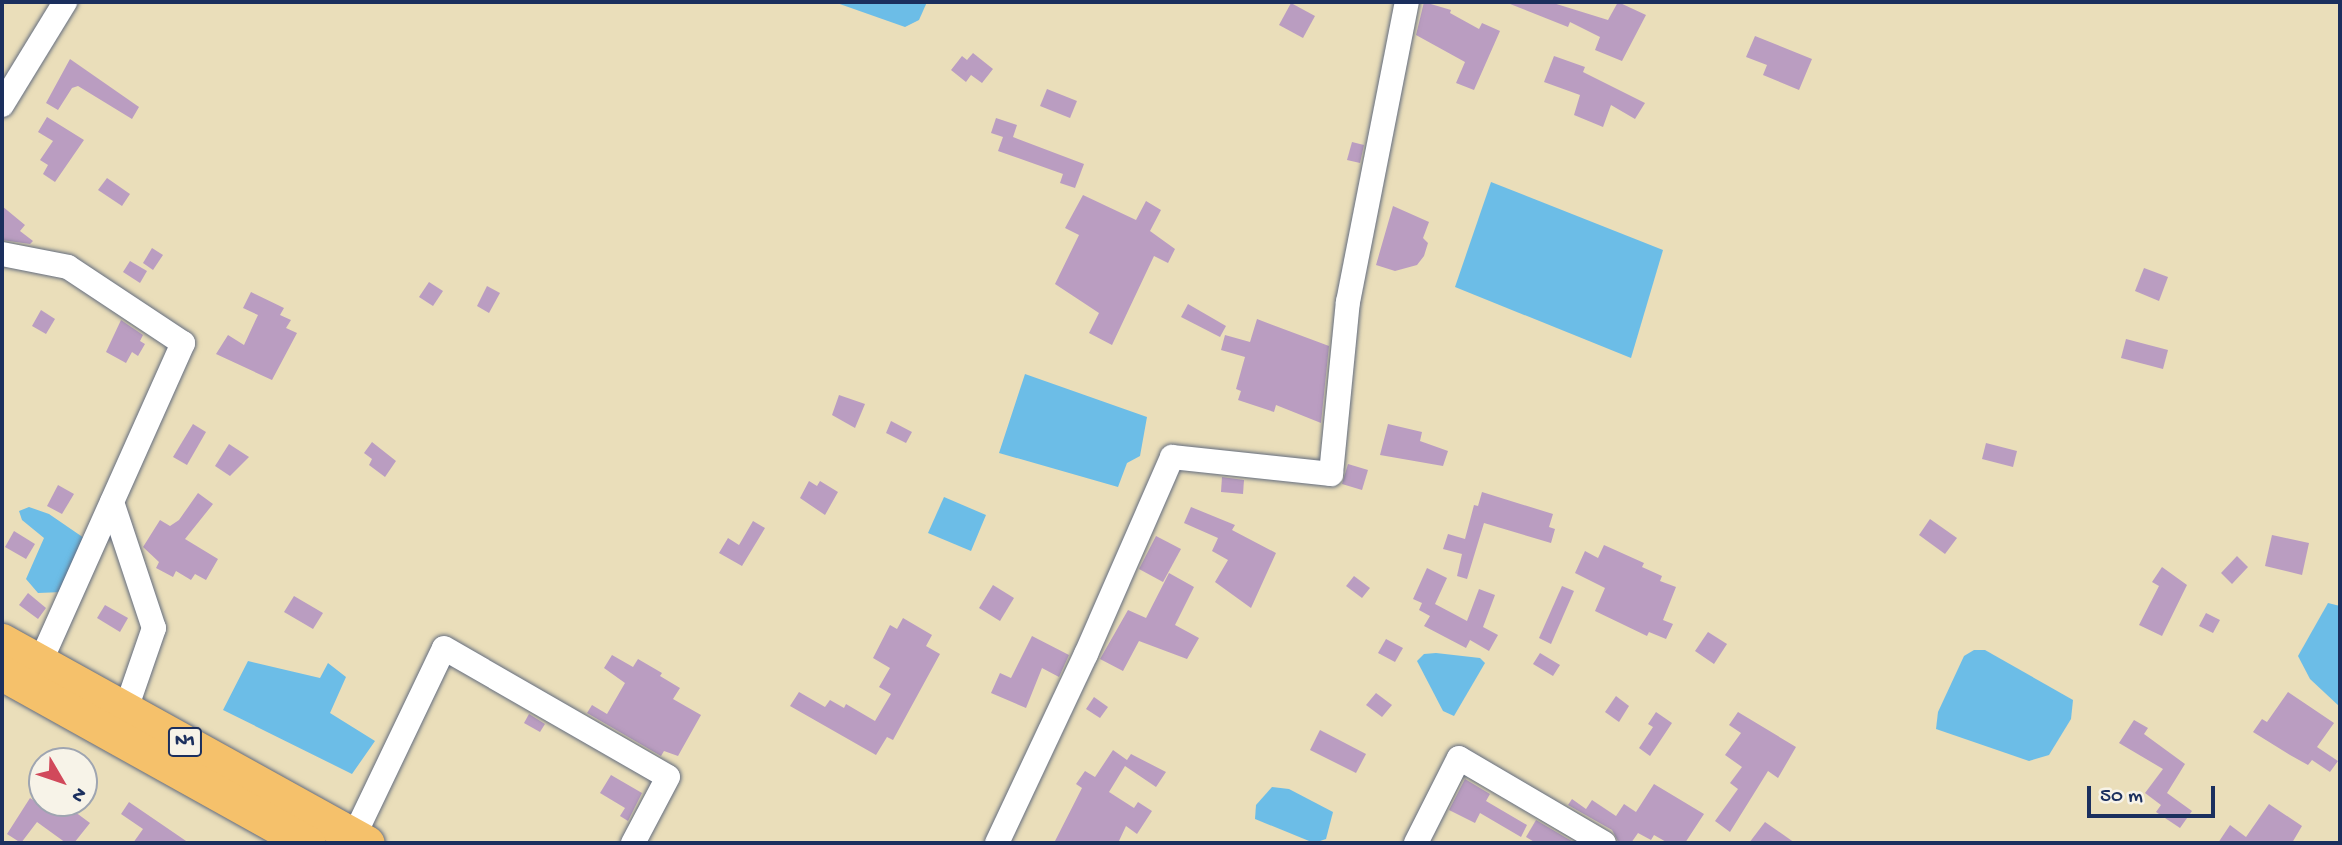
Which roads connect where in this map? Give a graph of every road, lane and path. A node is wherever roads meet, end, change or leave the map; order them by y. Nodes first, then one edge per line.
1 (65, 2) edge
2 (1407, 2) edge
3 (2, 105) edge
4 (2, 254) edge
5 (112, 502) junction
6 (2, 641) edge
7 (40, 662) junction
8 (2, 673) edge
9 (125, 709) junction
10 (361, 840) edge
11 (308, 843) edge
12 (633, 843) edge
13 (997, 843) edge
14 (1416, 843) edge
15 (1604, 843) edge

1 - 3 street
2 - 13 street
4 - 5 street
5 - 7 street
5 - 9 street
6 - 7 highway, N1
7 - 9 highway, N1
8 - 11 highway, N1
9 - 10 highway, N1
10 - 12 street
14 - 15 street

